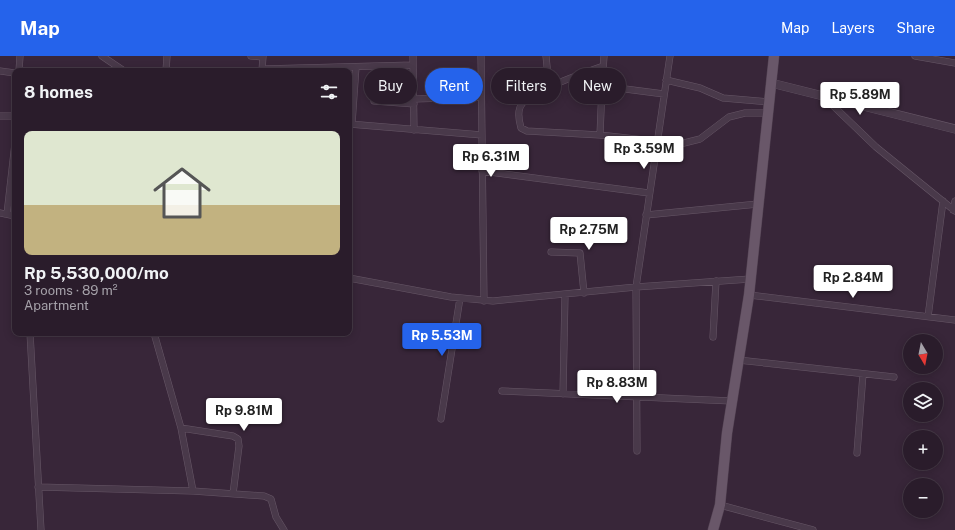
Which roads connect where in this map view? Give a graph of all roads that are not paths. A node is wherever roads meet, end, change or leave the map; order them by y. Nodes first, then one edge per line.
1 (20, 56) edge
2 (102, 56) edge
3 (167, 56) edge
4 (251, 56) edge
5 (413, 56) edge
6 (480, 56) edge
7 (546, 56) edge
8 (604, 56) edge
9 (670, 56) edge
10 (774, 56) edge
11 (915, 56) edge
12 (263, 57) edge
13 (955, 63) edge
14 (413, 65) junction
15 (603, 66) joint
16 (356, 67) junction
17 (19, 68) edge
18 (120, 68) edge
19 (166, 68) edge
20 (262, 68) edge
21 (325, 68) edge
22 (413, 68) edge
23 (480, 68) edge
24 (547, 68) edge
25 (0, 70) edge
26 (12, 72) edge
27 (666, 80) junction
28 (561, 83) edge
29 (771, 84) junction
30 (626, 89) edge
31 (664, 94) junction
32 (824, 97) junction
33 (769, 102) junction
34 (414, 104) edge
35 (481, 104) edge
36 (522, 104) edge
37 (601, 104) edge
38 (352, 105) edge
39 (769, 113) junction
40 (0, 116) edge
41 (12, 116) edge
42 (352, 124) edge
43 (955, 129) edge
44 (414, 130) junction
45 (482, 135) junction
46 (600, 135) junction
47 (658, 141) junction
48 (12, 170) edge
49 (482, 171) junction
50 (650, 192) junction
51 (943, 201) junction
52 (955, 201) edge
53 (758, 204) junction
54 (954, 211) edge
55 (0, 213) edge
56 (7, 214) junction
57 (12, 215) edge
58 (646, 215) junction
59 (551, 252) dead end
60 (352, 279) edge
61 (750, 279) junction
62 (716, 281) junction
63 (636, 287) junction
64 (584, 293) junction
65 (565, 295) junction
66 (749, 295) junction
67 (460, 298) junction
68 (484, 301) junction
69 (928, 317) junction
70 (955, 320) edge
71 (30, 336) edge
72 (155, 336) edge
73 (713, 337) dead end
74 (738, 360) junction
75 (863, 374) junction
76 (894, 376) dead end
77 (502, 391) dead end
78 (564, 394) junction
79 (638, 396) junction
80 (732, 401) junction
81 (441, 419) dead end
82 (181, 428) junction
83 (637, 451) dead end
84 (857, 453) dead end
85 (38, 487) junction
86 (193, 491) junction
87 (233, 494) junction
88 (720, 505) junction
89 (41, 530) edge
90 (284, 530) edge
91 (713, 530) edge
92 (813, 530) edge

1 - 17 street
2 - 18 street
3 - 19 street
4 - 12 street
5 - 14 street
6 - 23 street
7 - 24 street
8 - 15 street
9 - 27 street
10 - 29 main road
11 - 13 street
12 - 20 street
14 - 16 street
14 - 22 street
15 - 28 street
16 - 21 street
16 - 38 street
25 - 26 street
27 - 31 street
27 - 33 street
29 - 32 street
29 - 33 main road
30 - 31 street
31 - 47 street
32 - 43 street
32 - 51 street
33 - 39 main road
34 - 44 street
35 - 45 street
36 - 46 street
37 - 46 street
39 - 47 street
39 - 53 main road
40 - 41 street
42 - 44 street
44 - 45 street
45 - 49 street
46 - 47 street
47 - 50 street
48 - 56 street
49 - 50 street
49 - 68 street
50 - 58 street
51 - 54 street
51 - 69 street
52 - 54 street
53 - 58 street
53 - 61 main road
55 - 56 street
56 - 57 street
58 - 63 street
59 - 64 street
60 - 67 street
61 - 62 street
61 - 66 main road
62 - 63 street
62 - 73 street
63 - 64 street
63 - 79 street
64 - 65 street
65 - 68 street
65 - 78 street
66 - 69 street
66 - 74 main road
67 - 68 street
67 - 81 street
69 - 70 street
71 - 85 street
72 - 82 street
74 - 75 street
74 - 80 main road
75 - 76 street
75 - 84 street
77 - 78 street
78 - 79 street
79 - 80 street
79 - 83 street
80 - 88 main road
82 - 86 street
82 - 87 street
85 - 86 street
85 - 89 street
86 - 87 street
87 - 90 street
88 - 91 main road
88 - 92 street

